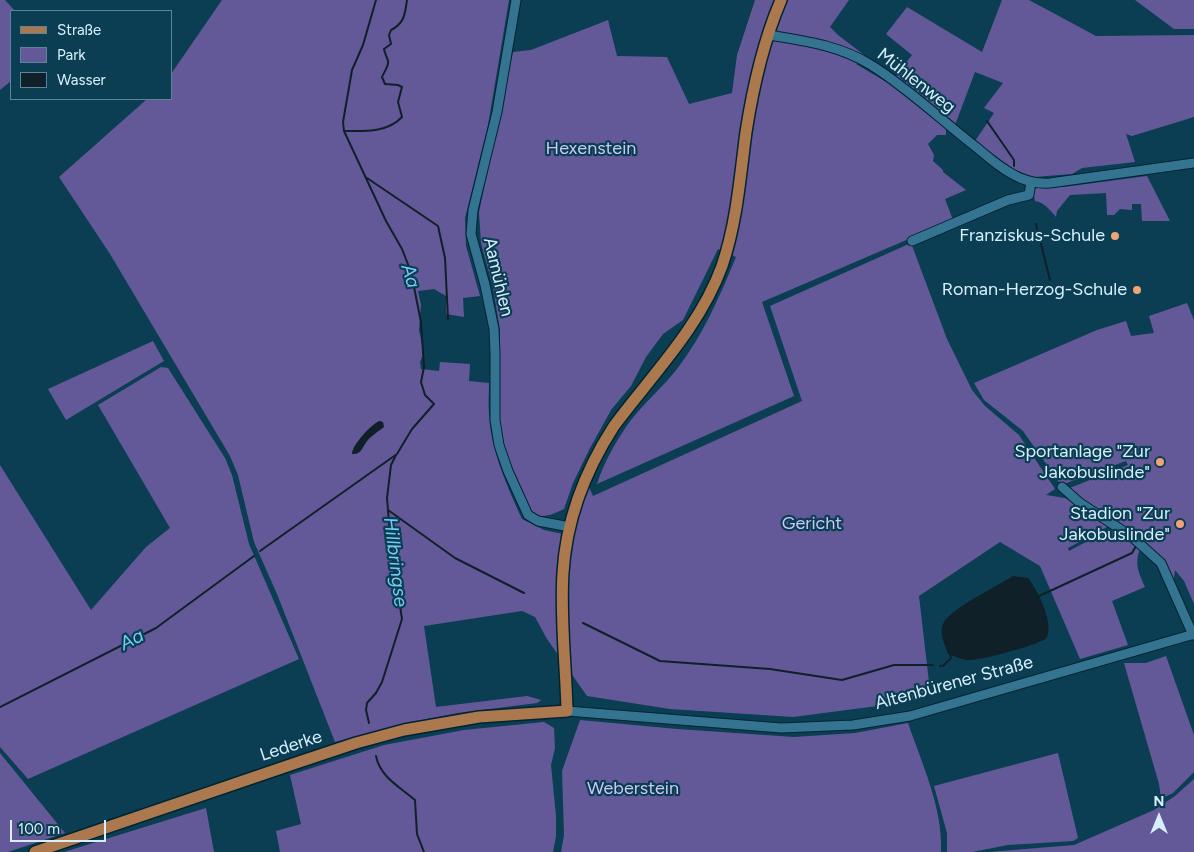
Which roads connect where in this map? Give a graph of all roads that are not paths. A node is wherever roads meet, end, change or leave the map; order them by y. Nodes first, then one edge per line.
1 (516, 0) edge
2 (779, 4) edge
3 (769, 35) junction
4 (1194, 163) edge
5 (1031, 182) junction
6 (912, 241) dead end
7 (1062, 487) dead end
8 (570, 526) junction
9 (1193, 634) edge
10 (567, 711) junction
11 (34, 852) edge

1 - 8 street, Aamühlen
2 - 3 main road
3 - 5 street, Mühlenweg
3 - 8 main road
4 - 5 street, Mühlenweg
5 - 6 street
7 - 9 street
8 - 10 main road
9 - 10 street, Altenbürener Straße
10 - 11 main road, Lederke

